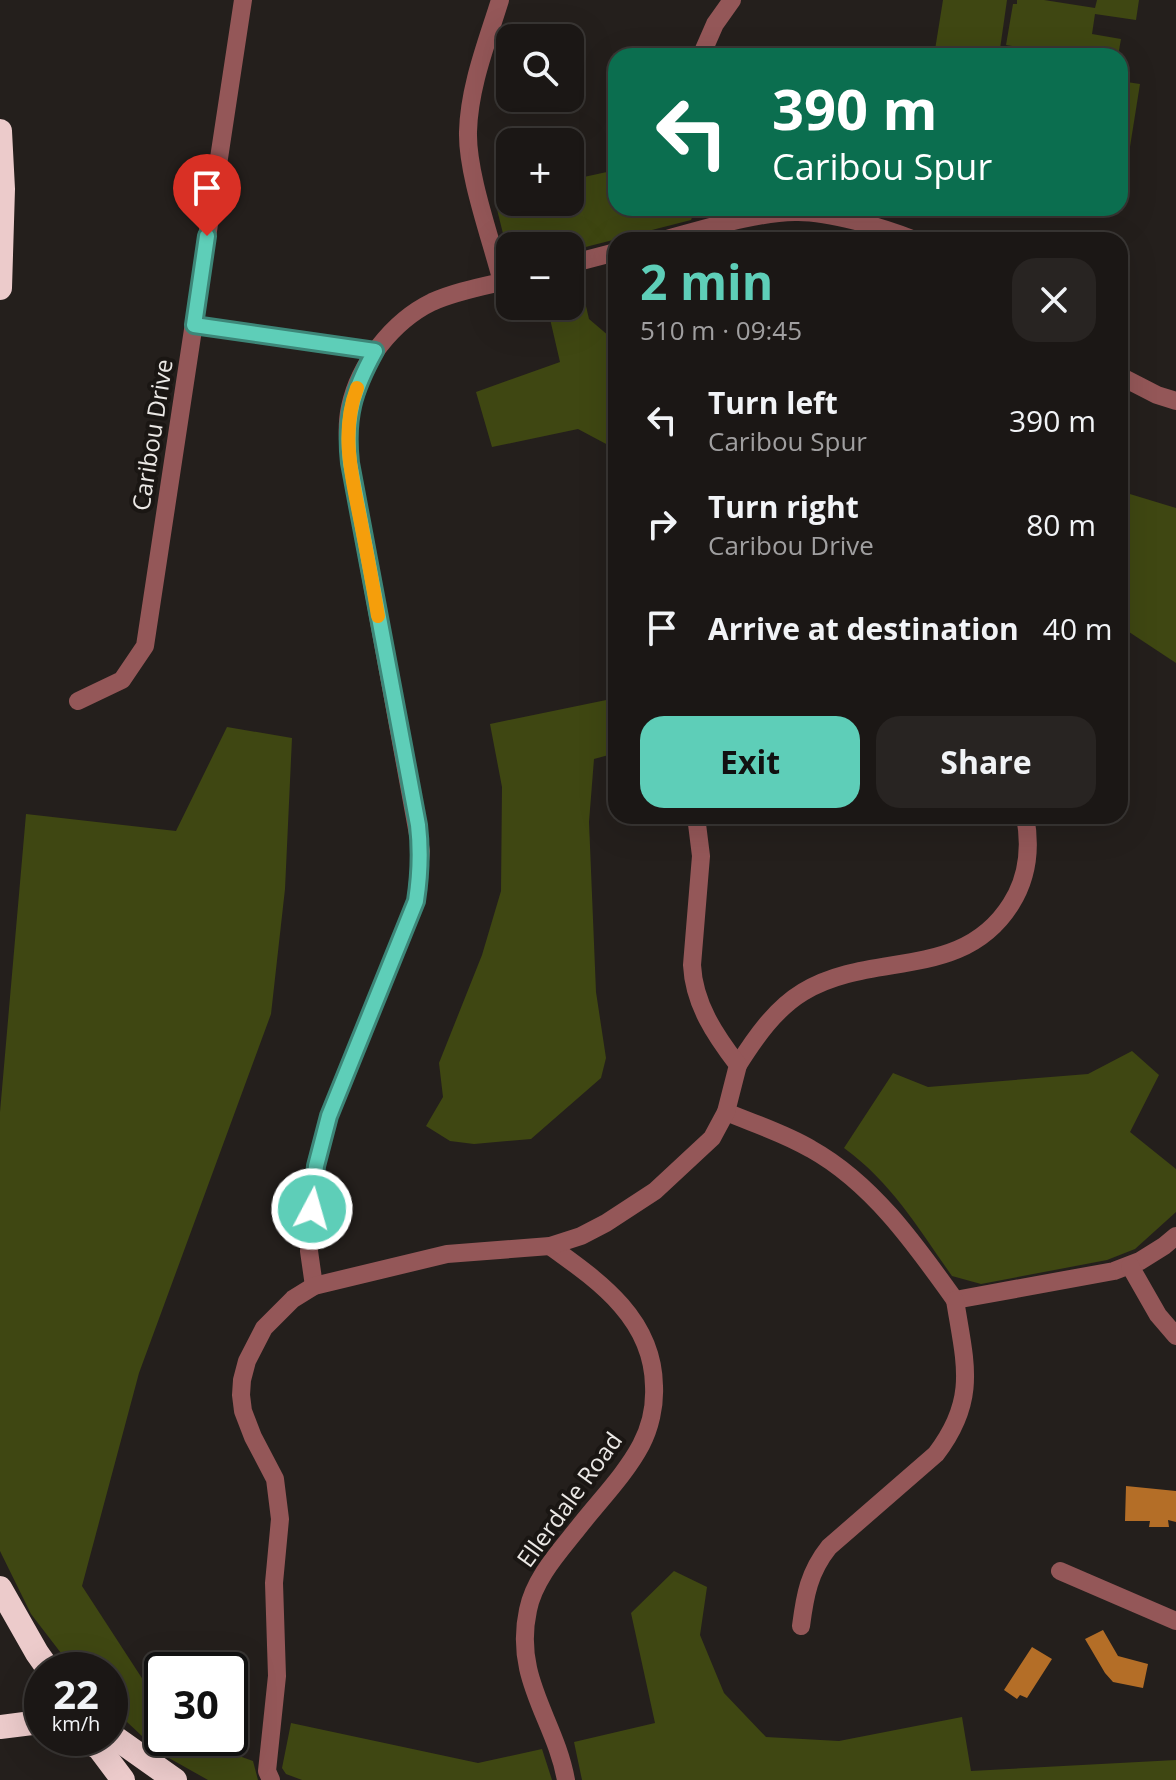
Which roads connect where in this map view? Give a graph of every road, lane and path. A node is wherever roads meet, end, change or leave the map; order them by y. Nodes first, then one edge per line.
1 (243, 0) edge
2 (500, 0) edge
3 (732, 0) edge
4 (704, 48) edge
5 (0, 131) edge
6 (710, 216) edge
7 (767, 216) edge
8 (824, 216) edge
9 (712, 227) junction
10 (693, 232) edge
11 (891, 232) edge
12 (496, 247) edge
13 (608, 254) edge
14 (584, 260) edge
15 (496, 284) edge
16 (0, 288) edge
17 (194, 325) junction
18 (375, 351) junction
19 (1128, 380) edge
20 (1176, 401) edge
21 (78, 701) dead end
22 (697, 824) edge
23 (1026, 824) edge
24 (738, 1065) junction
25 (726, 1112) junction
26 (1176, 1236) edge
27 (550, 1246) junction
28 (1130, 1266) junction
29 (314, 1286) junction
30 (955, 1300) junction
31 (1176, 1336) edge
32 (1060, 1571) dead end
33 (0, 1588) edge
34 (1176, 1621) edge
35 (801, 1626) dead end
36 (36, 1652) edge
37 (24, 1724) edge
38 (0, 1727) edge
39 (128, 1747) edge
40 (105, 1756) edge
41 (123, 1780) edge
42 (175, 1780) edge
43 (271, 1780) edge
44 (566, 1780) edge

1 - 17 street, Caribou Drive
2 - 12 street
3 - 4 street
5 - 16 highway
6 - 9 street
7 - 9 street
8 - 11 street
9 - 10 street
13 - 14 street
15 - 18 street
17 - 18 street
17 - 21 street, Caribou Drive
18 - 29 street
19 - 20 street
22 - 24 street
23 - 24 street
24 - 25 street
25 - 27 street
25 - 30 street
26 - 28 street
27 - 29 street
27 - 44 street, Ellerdale Road
28 - 30 street
28 - 31 street
29 - 43 street
30 - 35 street
32 - 34 street
33 - 36 highway
37 - 38 highway
39 - 42 highway
40 - 41 highway

